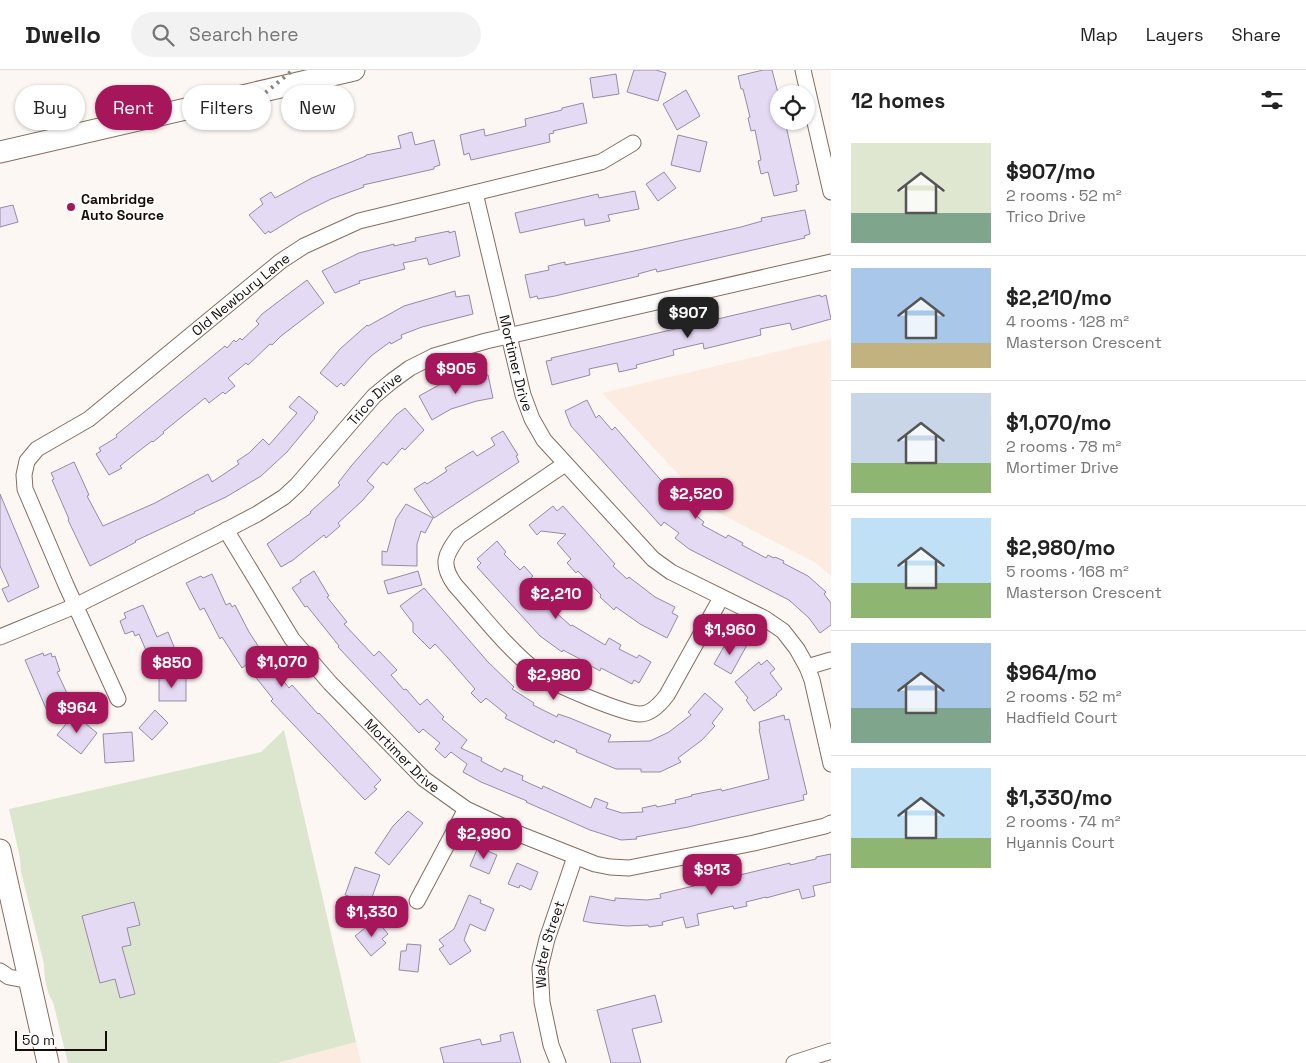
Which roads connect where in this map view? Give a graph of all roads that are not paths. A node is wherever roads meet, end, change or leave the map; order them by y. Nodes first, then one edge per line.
1 (354, 70) edge
2 (803, 70) edge
3 (633, 143) dead end
4 (0, 152) edge
5 (831, 192) edge
6 (475, 193) junction
7 (831, 262) edge
8 (509, 337) junction
9 (565, 464) junction
10 (226, 530) junction
11 (720, 598) junction
12 (75, 606) junction
13 (0, 637) edge
14 (831, 660) edge
15 (807, 667) junction
16 (118, 699) dead end
17 (831, 764) edge
18 (466, 809) junction
19 (831, 822) edge
20 (0, 850) edge
21 (575, 857) junction
22 (417, 901) dead end
23 (0, 971) edge
24 (30, 980) junction
25 (831, 1050) edge
26 (48, 1063) edge
27 (558, 1063) edge
28 (794, 1063) edge

1 - 4 main road
2 - 5 street
3 - 6 street, Old Newbury Lane
6 - 8 street, Mortimer Drive
6 - 12 street, Old Newbury Lane
7 - 8 street, Trico Drive
8 - 9 street, Mortimer Drive
8 - 10 street, Trico Drive
9 - 11 street, Mortimer Drive
9 - 11 street
10 - 12 street, Trico Drive
10 - 18 street, Mortimer Drive
11 - 15 street, Mortimer Drive
12 - 13 street, Trico Drive
12 - 16 street, Old Newbury Lane
14 - 15 street
15 - 17 street, Mortimer Drive
18 - 21 street, Mortimer Drive
18 - 22 street
19 - 21 street, Mortimer Drive
20 - 24 main road
21 - 27 street, Walter Street
23 - 24 street
24 - 26 main road
25 - 28 street

